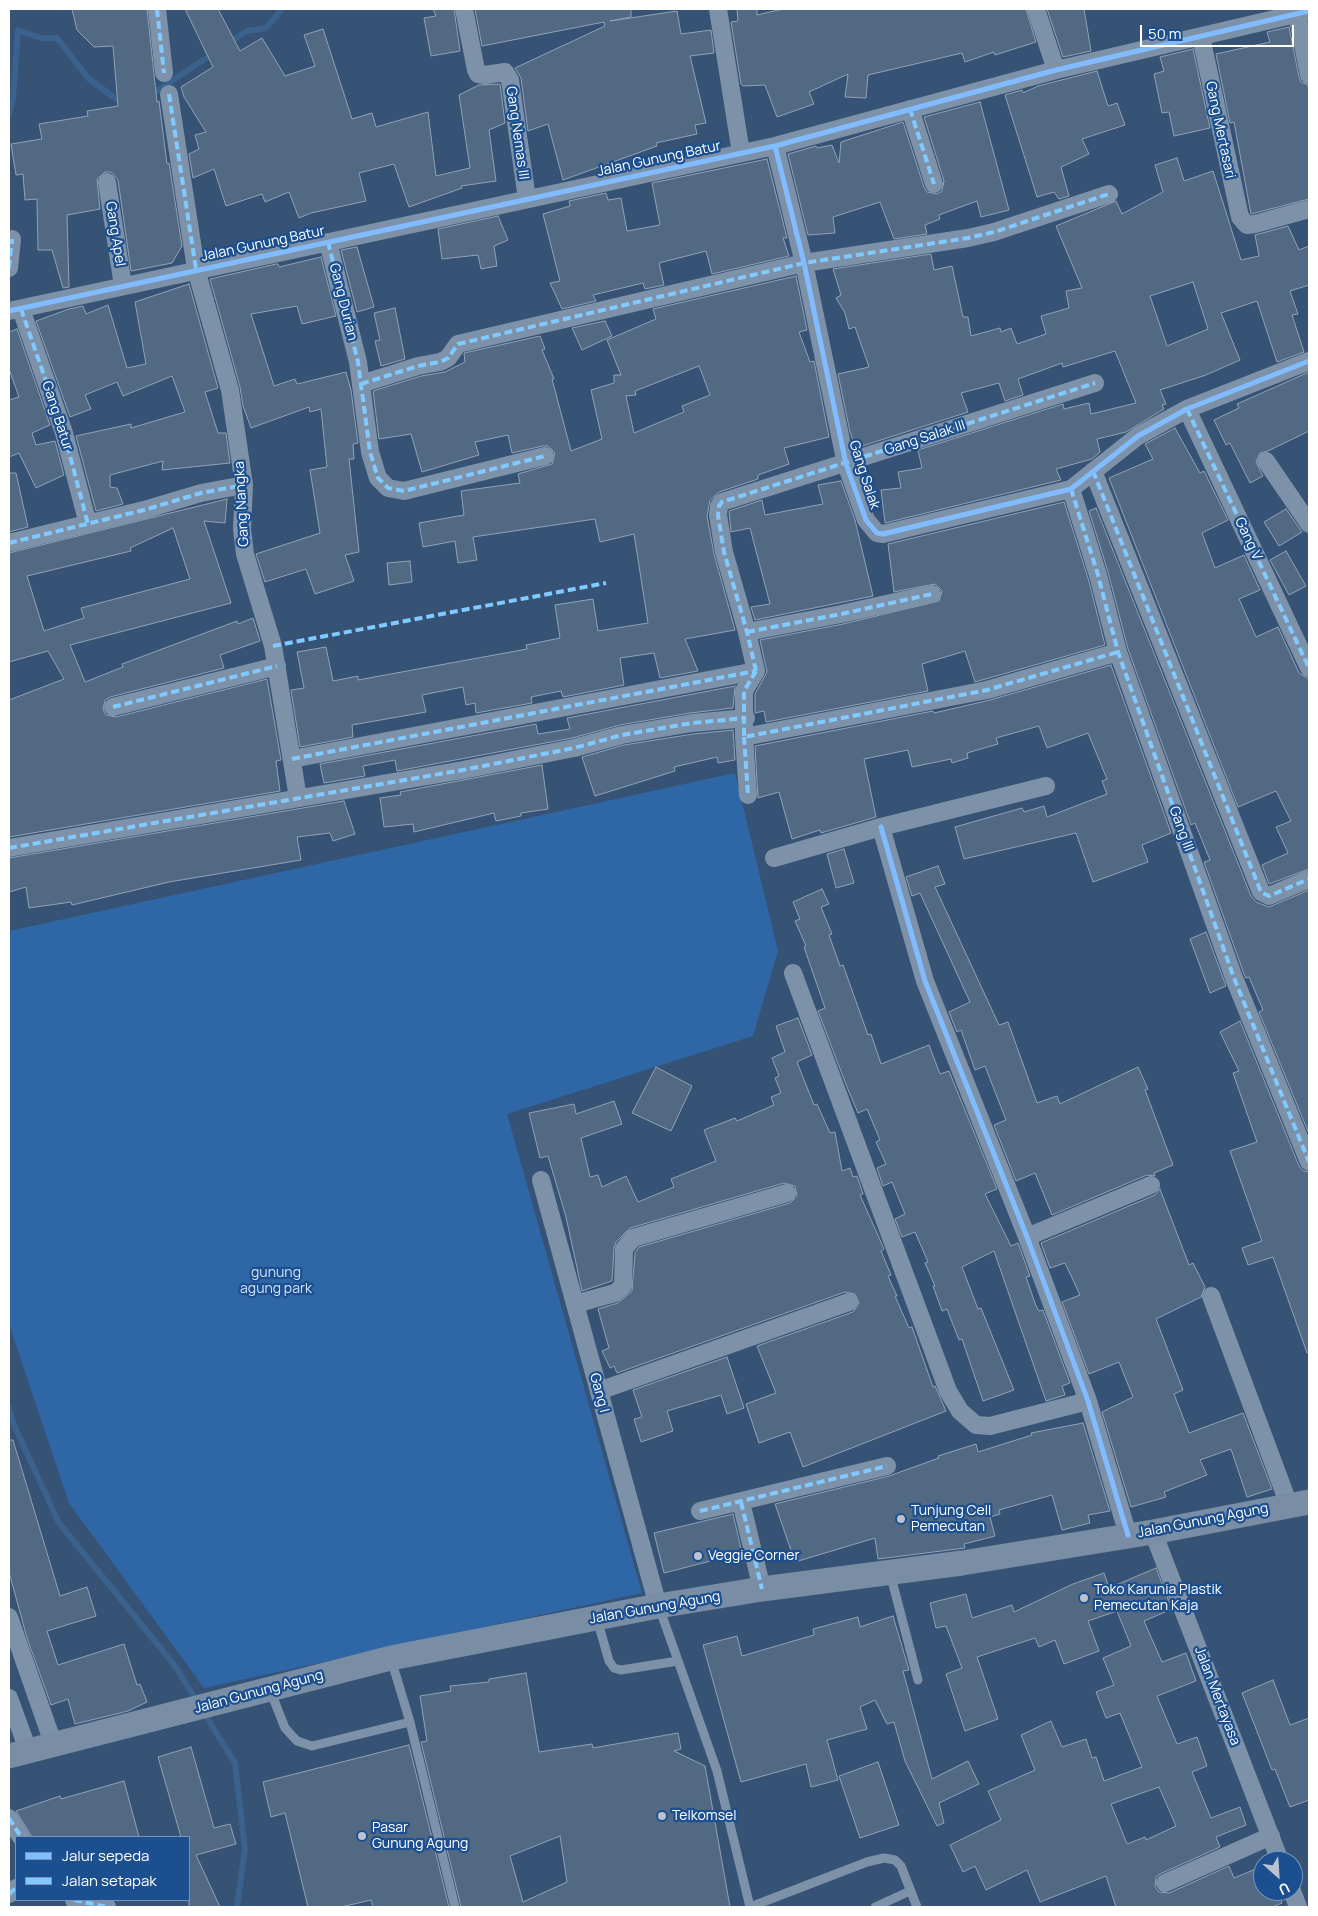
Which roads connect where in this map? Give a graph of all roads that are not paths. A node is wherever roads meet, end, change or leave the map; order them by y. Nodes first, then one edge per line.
1 (157, 9) edge
2 (464, 9) edge
3 (718, 9) edge
4 (1036, 9) edge
5 (1303, 12) edge
6 (1201, 37) junction
7 (1056, 70) junction
8 (164, 74) dead end
9 (1309, 75) edge
10 (169, 94) dead end
11 (910, 109) junction
12 (775, 146) junction
13 (741, 153) junction
14 (107, 182) dead end
15 (934, 184) dead end
16 (1109, 194) dead end
17 (527, 199) junction
18 (1309, 209) edge
19 (12, 239) dead end
20 (328, 242) junction
21 (804, 263) junction
22 (9, 268) edge
23 (196, 269) junction
24 (123, 286) junction
25 (15, 310) edge
26 (1309, 361) edge
27 (1095, 383) dead end
28 (361, 384) junction
29 (1187, 409) junction
30 (546, 456) dead end
31 (1266, 461) dead end
32 (846, 464) junction
33 (1093, 471) junction
34 (244, 485) junction
35 (1071, 489) junction
36 (88, 524) junction
37 (1309, 524) edge
38 (9, 543) edge
39 (932, 594) dead end
40 (747, 632) junction
41 (1118, 652) junction
42 (277, 666) junction
43 (1309, 668) edge
44 (756, 672) junction
45 (113, 707) dead end
46 (746, 718) junction
47 (744, 738) junction
48 (292, 759) junction
49 (1046, 786) dead end
50 (748, 795) dead end
51 (298, 798) junction
52 (881, 827) junction
53 (9, 848) edge
54 (774, 858) dead end
55 (1309, 879) edge
56 (793, 973) dead end
57 (1309, 1162) edge
58 (541, 1180) dead end
59 (1152, 1185) dead end
60 (786, 1193) dead end
61 (1027, 1237) junction
62 (1211, 1296) dead end
63 (849, 1302) dead end
64 (575, 1304) junction
65 (598, 1391) junction
66 (1088, 1401) junction
67 (887, 1466) dead end
68 (741, 1502) junction
69 (1299, 1503) edge
70 (700, 1511) dead end
71 (1153, 1532) junction
72 (1128, 1535) junction
73 (890, 1573) junction
74 (762, 1589) junction
75 (658, 1606) junction
76 (9, 1617) edge
77 (597, 1618) junction
78 (391, 1658) junction
79 (678, 1661) junction
80 (918, 1680) dead end
81 (270, 1689) junction
82 (9, 1698) edge
83 (410, 1722) junction
84 (53, 1743) junction
85 (18, 1753) edge
86 (9, 1818) edge
87 (19, 1836) edge
88 (1271, 1836) junction
89 (1276, 1851) edge
90 (1165, 1883) dead end
91 (910, 1890) junction
92 (79, 1901) edge
93 (107, 1907) edge
94 (455, 1907) edge
95 (750, 1907) edge
96 (875, 1907) edge
97 (917, 1907) edge

1 - 8 street
2 - 17 street, Gang Nemas III
3 - 13 street
4 - 7 street
5 - 6 street, Jalan Gunung Batur
5 - 9 street
6 - 7 street, Jalan Gunung Batur
6 - 18 street, Gang Mertasari
7 - 11 street, Jalan Gunung Batur
10 - 23 street, Gang Nangka
11 - 12 street, Jalan Gunung Batur
11 - 15 street
12 - 13 street, Jalan Gunung Batur
12 - 21 street, Gang Salak
13 - 17 street, Jalan Gunung Batur
14 - 24 street, Gang Apel
16 - 21 street
17 - 20 street, Jalan Gunung Batur
19 - 22 street
20 - 23 street, Jalan Gunung Batur
20 - 28 street, Gang Durian
21 - 28 street
21 - 32 street, Gang Salak
23 - 24 street, Jalan Gunung Batur
23 - 34 street, Gang Nangka
24 - 25 street, Jalan Gunung Batur
25 - 36 street, Gang Batur
26 - 29 street, Gang Salak
27 - 32 street, Gang Salak III
28 - 30 street, Gang Durian
29 - 33 street, Gang Salak
29 - 43 street, Gang V
31 - 37 street
32 - 35 street, Gang Salak
32 - 40 street, Gang Salak III
33 - 35 street, Gang Salak
33 - 55 street
34 - 36 street
34 - 42 street, Gang Nangka
35 - 41 street, Gang III
36 - 38 street
39 - 40 street
40 - 44 street
41 - 47 street
41 - 57 street, Gang III
42 - 45 street
42 - 48 street, Gang Nangka
44 - 46 street
44 - 48 street
46 - 47 street
46 - 51 street
47 - 50 street
48 - 51 street, Gang Nangka
49 - 52 street
51 - 53 street
52 - 54 street
52 - 61 street
56 - 66 street
58 - 64 street, Gang I
59 - 61 street
60 - 64 street
61 - 66 street
62 - 69 street
63 - 65 street
64 - 65 street, Gang I
65 - 75 street, Gang I
66 - 72 street
67 - 68 street
68 - 70 street
68 - 74 street
69 - 71 main road, Jalan Gunung Agung
71 - 72 main road, Jalan Gunung Agung
71 - 88 street, Jalan Mertayasa
72 - 73 main road, Jalan Gunung Agung
73 - 74 main road, Jalan Gunung Agung
73 - 80 lane
74 - 75 main road, Jalan Gunung Agung
75 - 77 main road, Jalan Gunung Agung
75 - 79 lane
76 - 84 street
77 - 78 main road, Jalan Gunung Agung
77 - 79 lane
78 - 81 main road, Jalan Gunung Agung
78 - 83 lane
79 - 95 lane
81 - 83 lane
81 - 84 main road, Jalan Gunung Agung
82 - 85 street
83 - 94 lane
84 - 85 main road, Jalan Gunung Agung
86 - 87 street
88 - 89 street, Jalan Mertayasa
88 - 90 street
91 - 95 lane
91 - 96 lane
91 - 97 lane
92 - 93 street

